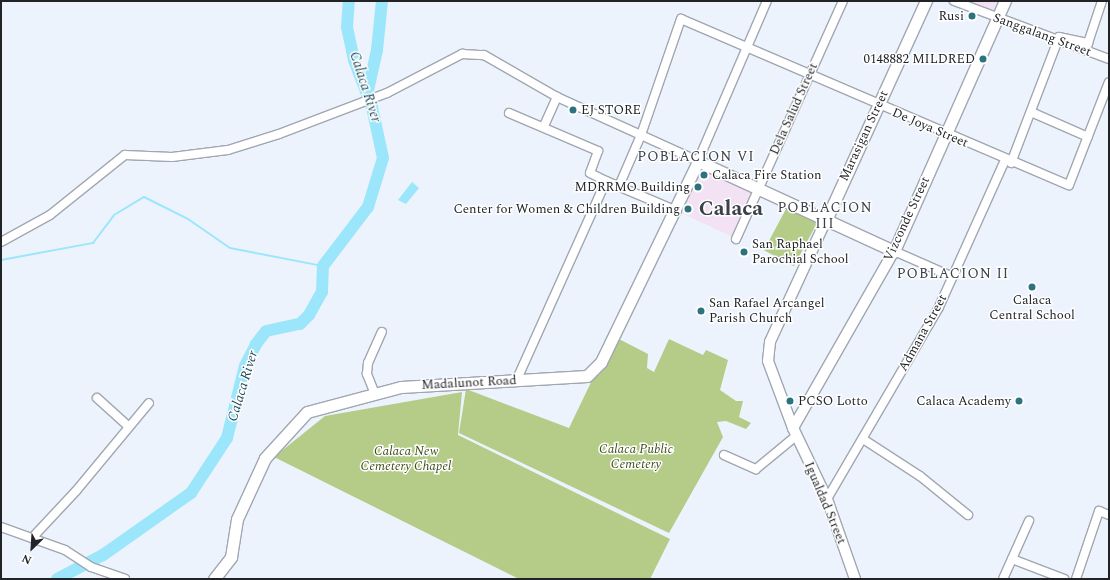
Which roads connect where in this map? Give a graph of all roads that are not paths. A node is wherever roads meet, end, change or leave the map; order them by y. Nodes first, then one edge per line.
1 (768, 1) edge
2 (843, 1) edge
3 (926, 1) edge
4 (954, 1) edge
5 (1005, 1) edge
6 (1102, 1) edge
7 (997, 20) junction
8 (1057, 42) junction
9 (748, 47) junction
10 (1109, 60) edge
11 (811, 74) junction
12 (1109, 82) edge
13 (1107, 93) edge
14 (557, 97) junction
15 (878, 105) junction
16 (509, 112) dead end
17 (1031, 112) junction
18 (544, 126) junction
19 (642, 135) junction
20 (946, 135) junction
21 (1088, 137) junction
22 (698, 161) junction
23 (1008, 162) junction
24 (606, 181) junction
25 (620, 186) junction
26 (758, 190) junction
27 (677, 211) junction
28 (826, 220) junction
29 (736, 239) dead end
30 (1, 242) edge
31 (894, 251) junction
32 (953, 277) junction
33 (382, 332) dead end
34 (516, 381) junction
35 (375, 394) junction
36 (97, 398) dead end
37 (149, 403) dead end
38 (128, 425) junction
39 (794, 432) junction
40 (863, 439) junction
41 (724, 455) dead end
42 (827, 499) junction
43 (968, 515) dead end
44 (1109, 515) edge
45 (1029, 521) dead end
46 (1, 527) edge
47 (32, 538) junction
48 (1012, 559) junction
49 (125, 579) edge
50 (214, 579) edge
51 (855, 579) edge
52 (1003, 579) edge
53 (1064, 579) edge
54 (1076, 579) edge

1 - 9 street
2 - 11 street, Dela Salud Street
3 - 15 main road, Marasigan Street
4 - 7 street, Sanggalang Street
5 - 7 main road, Vizconde Street
6 - 8 street
7 - 8 street, Sanggalang Street
7 - 20 main road, Vizconde Street
8 - 10 street, Sanggalang Street
8 - 17 street, Admana Street
9 - 11 street, De Joya Street
9 - 19 street, De Joya Street
9 - 22 street
11 - 15 street, De Joya Street
11 - 26 street, Dela Salud Street
12 - 13 street
13 - 21 street
14 - 18 street
14 - 19 street
14 - 30 street
15 - 20 street, De Joya Street
15 - 28 main road, Marasigan Street
16 - 18 street
17 - 21 street
17 - 23 street, Admana Street
18 - 24 street
19 - 22 street
19 - 25 street
20 - 23 street, De Joya Street
20 - 31 main road, Vizconde Street
21 - 23 street, De Joya Street
22 - 26 main road
22 - 27 main road, Madalunot Road
23 - 32 street, Admana Street
24 - 25 street
24 - 34 street
25 - 27 street
26 - 28 main road
26 - 29 street, Dela Salud Street
27 - 34 main road, Madalunot Road
28 - 31 main road
28 - 39 street, Marasigan Street
31 - 32 street
31 - 39 street, Vizconde Street
32 - 40 street, Admana Street
33 - 35 street
34 - 35 main road, Madalunot Road
35 - 50 main road, Madalunot Road
36 - 38 street
37 - 38 street
38 - 47 street
39 - 41 street
39 - 42 street, Igualdad Street
40 - 42 street, Admana Street
40 - 43 street
42 - 51 street, Igualdad Street
44 - 54 street
45 - 48 street
46 - 47 street
47 - 49 street
48 - 52 street
48 - 53 street

